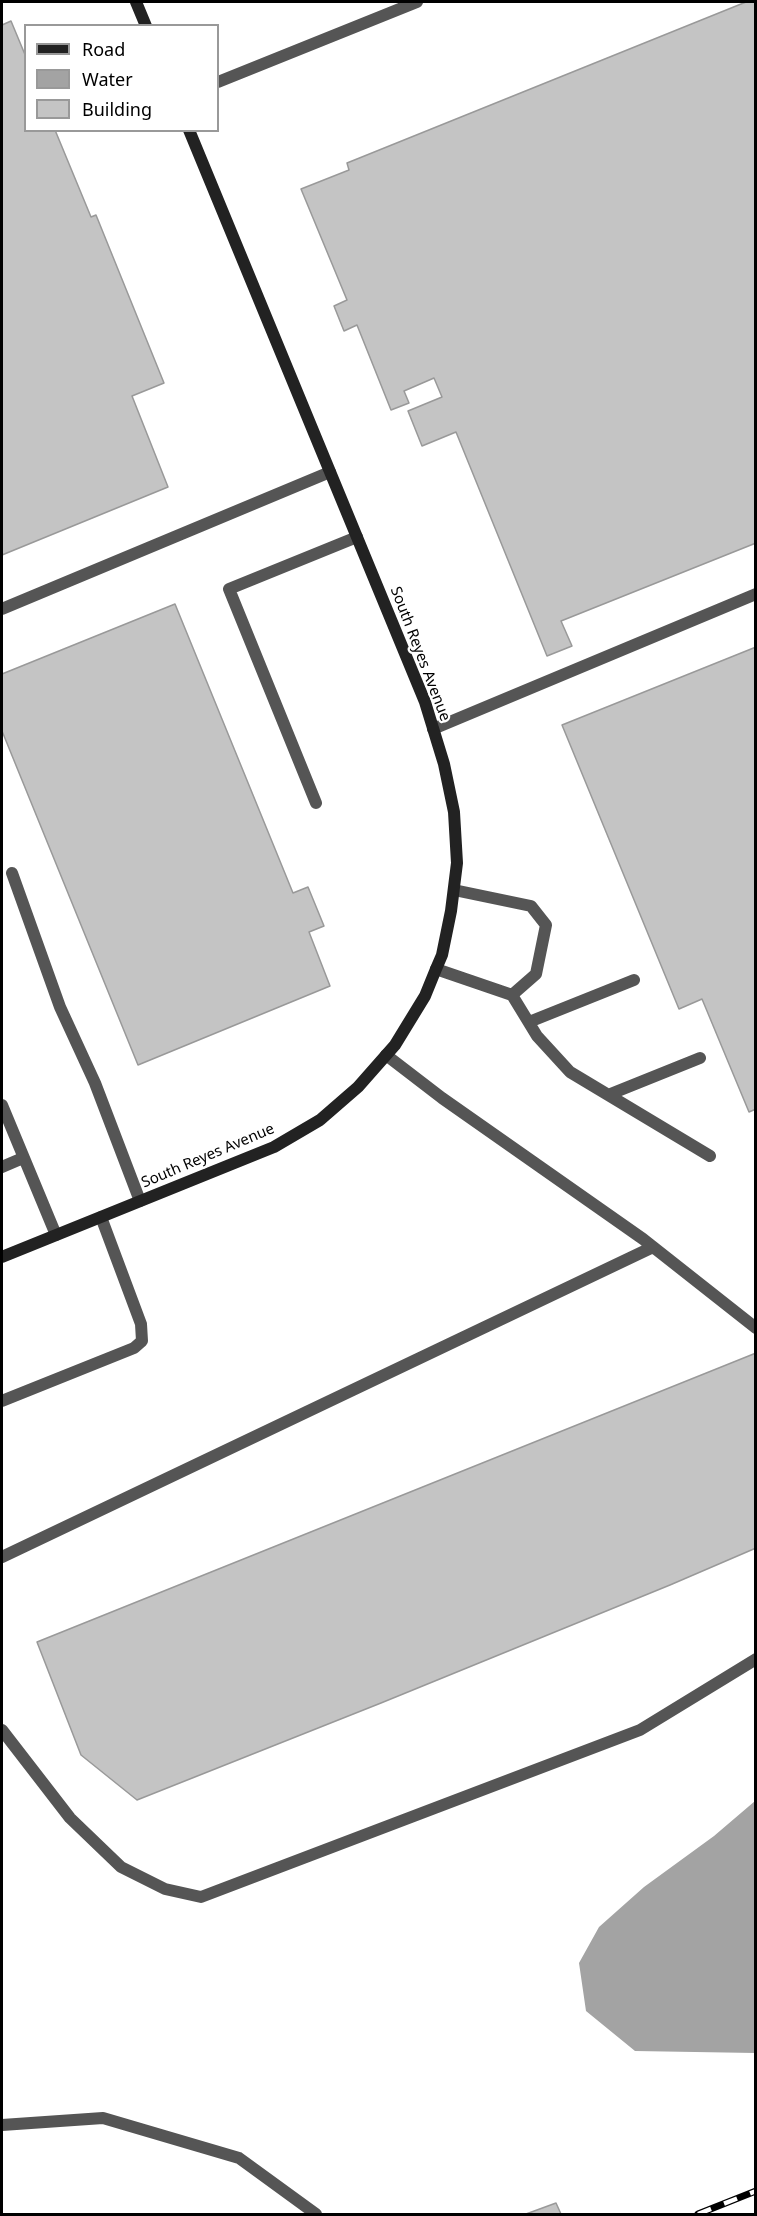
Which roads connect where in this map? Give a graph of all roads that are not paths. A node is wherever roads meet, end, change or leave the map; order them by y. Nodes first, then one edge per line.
1 (136, 2) edge
2 (417, 2) edge
3 (145, 24) edge
4 (219, 82) edge
5 (190, 132) edge
6 (330, 472) junction
7 (357, 537) junction
8 (756, 594) edge
9 (2, 609) edge
10 (433, 729) junction
11 (316, 803) dead end
12 (12, 873) dead end
13 (454, 890) junction
14 (436, 969) junction
15 (634, 980) dead end
16 (512, 995) junction
17 (529, 1022) junction
18 (386, 1055) junction
19 (700, 1058) dead end
20 (608, 1095) junction
21 (2, 1105) edge
22 (710, 1156) dead end
23 (23, 1158) junction
24 (2, 1167) edge
25 (140, 1201) junction
26 (101, 1217) junction
27 (56, 1235) junction
28 (653, 1247) junction
29 (2, 1257) edge
30 (756, 1328) edge
31 (2, 1401) edge
32 (2, 1557) edge
33 (756, 1659) edge
34 (2, 1730) edge
35 (2, 2125) edge
36 (316, 2214) edge

1 - 3 street
2 - 4 lane
5 - 6 street, South Reyes Avenue
6 - 7 street, South Reyes Avenue
6 - 9 lane
7 - 10 street, South Reyes Avenue
7 - 11 lane
8 - 10 lane
10 - 13 street, South Reyes Avenue
12 - 25 lane
13 - 14 street, South Reyes Avenue
13 - 16 lane
14 - 16 lane
14 - 18 street, South Reyes Avenue
15 - 17 lane
16 - 17 lane
17 - 20 lane
18 - 25 street, South Reyes Avenue
18 - 28 lane
19 - 20 lane
20 - 22 lane
21 - 23 lane
23 - 24 lane
23 - 27 lane
25 - 26 street, South Reyes Avenue
26 - 27 street, South Reyes Avenue
26 - 31 lane
27 - 29 street, South Reyes Avenue
28 - 30 lane
28 - 32 lane
33 - 34 lane
35 - 36 lane

